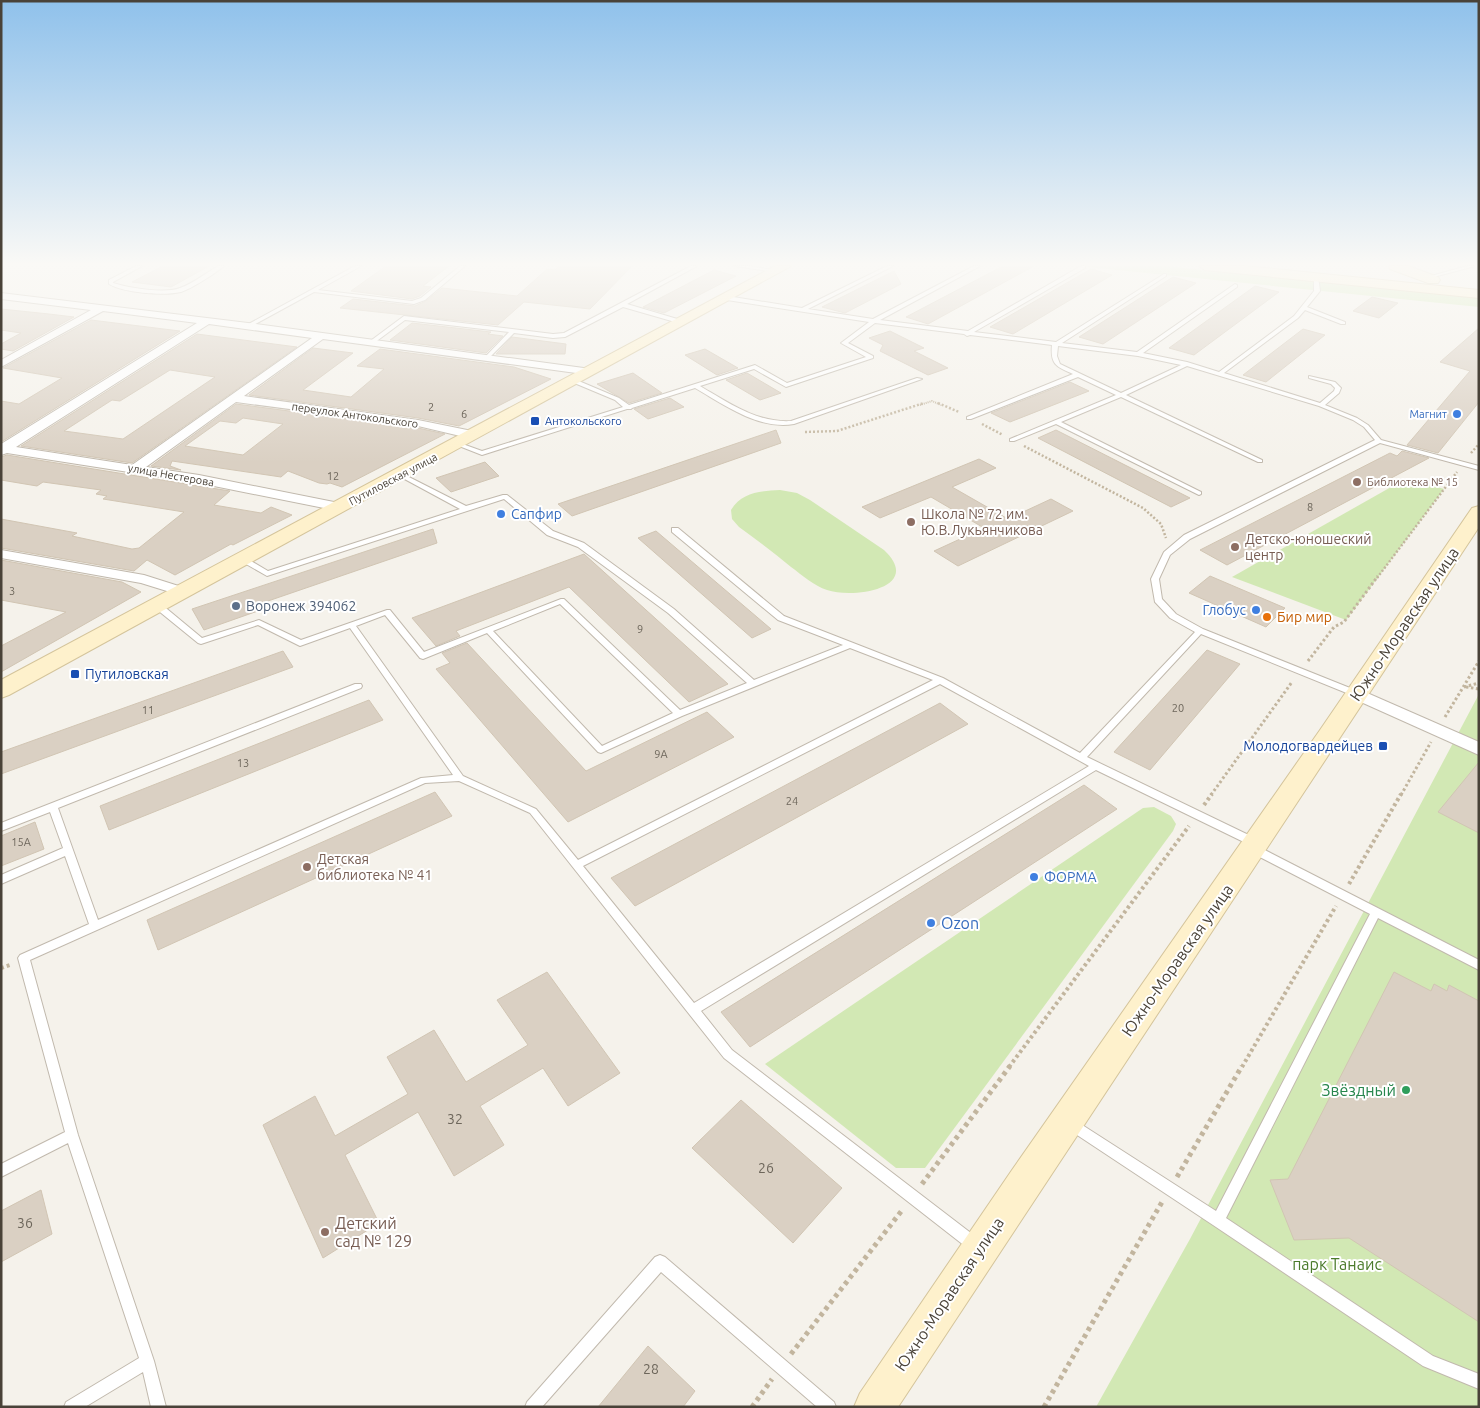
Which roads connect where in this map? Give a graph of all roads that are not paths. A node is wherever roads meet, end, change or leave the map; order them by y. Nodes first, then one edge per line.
1 (513, 331) edge
2 (59, 332) edge
3 (190, 332) edge
4 (290, 332) edge
5 (386, 332) edge
6 (519, 332) edge
7 (571, 332) edge
8 (664, 332) edge
9 (859, 332) edge
10 (951, 332) edge
11 (971, 332) edge
12 (1076, 332) edge
13 (1170, 332) edge
14 (1276, 332) edge
15 (967, 334) junction
16 (321, 336) junction
17 (372, 342) junction
18 (1055, 345) junction
19 (1138, 354) junction
20 (488, 357) junction
21 (1, 364) edge
22 (1187, 364) junction
23 (591, 372) junction
24 (1221, 373) junction
25 (1077, 375) junction
26 (1311, 377) dead end
27 (919, 379) dead end
28 (574, 381) junction
29 (696, 386) junction
30 (1121, 395) junction
31 (235, 398) junction
32 (1321, 405) junction
33 (629, 408) junction
34 (969, 418) road end
35 (1056, 422) junction
36 (474, 436) junction
37 (1012, 440) road end
38 (1379, 441) junction
39 (457, 444) junction
40 (3, 449) edge
41 (1260, 461) dead end
42 (136, 468) junction
43 (1479, 468) edge
44 (401, 474) junction
45 (1199, 493) dead end
46 (339, 507) junction
47 (466, 509) junction
48 (1479, 512) edge
49 (675, 530) dead end
50 (1, 554) edge
51 (243, 560) junction
52 (183, 592) junction
53 (158, 606) junction
54 (352, 625) junction
55 (488, 630) junction
56 (1200, 631) junction
57 (850, 645) junction
58 (940, 680) junction
59 (754, 684) junction
60 (358, 686) dead end
61 (1, 690) edge
62 (1358, 694) junction
63 (678, 714) junction
64 (1479, 749) edge
65 (1082, 758) junction
66 (1096, 766) junction
67 (460, 778) junction
68 (53, 807) junction
69 (1, 827) edge
70 (1255, 846) junction
71 (68, 850) junction
72 (576, 864) junction
73 (1, 880) edge
74 (1376, 912) junction
75 (95, 926) junction
76 (1479, 964) edge
77 (693, 1010) junction
78 (1066, 1121) junction
79 (72, 1135) junction
80 (1, 1171) edge
81 (1218, 1220) junction
82 (979, 1248) junction
83 (146, 1361) junction
84 (1479, 1382) edge
85 (71, 1407) edge
86 (159, 1407) edge
87 (532, 1407) edge
88 (829, 1407) edge
89 (874, 1407) edge

1 - 20 lane
2 - 21 street
3 - 40 street
4 - 16 street
5 - 17 lane
6 - 7 lane
8 - 23 street, Путиловская улица
9 - 29 lane
10 - 15 lane
11 - 15 lane
12 - 18 lane
13 - 19 lane
14 - 24 lane
15 - 18 lane
16 - 17 street
16 - 31 street
17 - 20 street
18 - 19 lane
18 - 25 lane
19 - 22 lane
20 - 23 street
22 - 24 lane
22 - 30 lane
23 - 28 street, Путиловская улица
24 - 32 lane
25 - 30 lane
25 - 34 lane
26 - 32 lane
27 - 29 lane
28 - 33 lane
28 - 36 street, Путиловская улица
29 - 33 lane
30 - 35 lane
30 - 41 lane
31 - 36 street, переулок Антокольского
31 - 42 street
32 - 38 lane
33 - 39 lane
35 - 37 lane
35 - 45 lane
36 - 39 street, Путиловская улица
38 - 43 lane
38 - 56 lane
39 - 44 street, Путиловская улица
40 - 42 street, улица Нестерова
42 - 46 street, улица Нестерова
44 - 46 street, Путиловская улица
44 - 47 lane
46 - 51 street, Путиловская улица
47 - 51 lane
47 - 59 lane
48 - 62 street, Южно-Моравская улица
49 - 57 lane
50 - 52 street
51 - 52 street, Путиловская улица
52 - 53 street, Путиловская улица
53 - 54 lane
53 - 61 street, Путиловская улица
54 - 55 lane
54 - 67 lane
55 - 63 lane
55 - 63 lane
56 - 62 lane
56 - 65 lane
57 - 58 lane
57 - 59 lane
58 - 65 lane
58 - 72 lane
59 - 63 lane
60 - 68 lane
62 - 64 street
62 - 70 street, Южно-Моравская улица
65 - 66 lane
66 - 70 lane
66 - 77 lane
67 - 72 lane
67 - 75 lane
68 - 69 lane
68 - 71 lane
70 - 74 lane
70 - 78 street, Южно-Моравская улица
71 - 73 lane
71 - 75 lane
72 - 77 lane
74 - 76 lane
74 - 81 lane
75 - 79 lane
77 - 82 lane
78 - 81 lane
78 - 82 street, Южно-Моравская улица
79 - 80 lane
79 - 83 lane
81 - 84 lane
82 - 89 street, Южно-Моравская улица
83 - 85 lane
83 - 86 lane
87 - 88 lane

